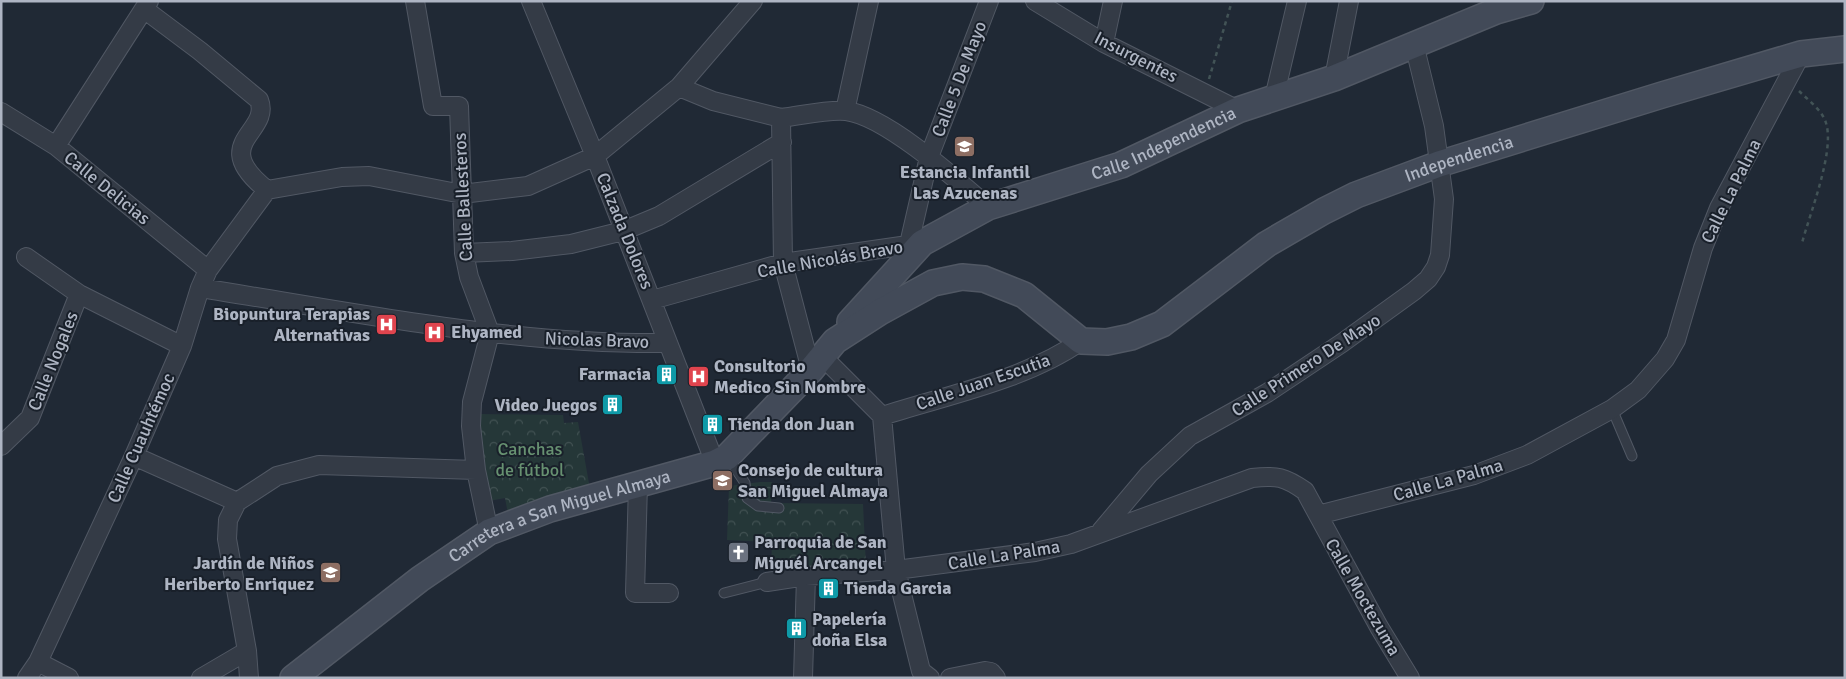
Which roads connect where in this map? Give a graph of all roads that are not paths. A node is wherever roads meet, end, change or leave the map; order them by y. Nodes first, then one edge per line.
1 (415, 1) edge
2 (531, 1) edge
3 (753, 1) edge
4 (869, 1) edge
5 (989, 1) edge
6 (1035, 1) edge
7 (1113, 1) edge
8 (1297, 1) edge
9 (1349, 1) edge
10 (1531, 1) edge
11 (147, 5) edge
12 (1104, 43) junction
13 (1414, 44) junction
14 (1845, 49) edge
15 (1801, 54) junction
16 (1334, 78) junction
17 (679, 87) junction
18 (1274, 98) junction
19 (1238, 110) junction
20 (845, 111) junction
21 (1, 112) edge
22 (781, 118) junction
23 (782, 142) junction
24 (56, 146) junction
25 (595, 156) junction
26 (929, 157) junction
27 (1439, 164) junction
28 (267, 190) junction
29 (462, 194) junction
30 (988, 207) junction
31 (623, 231) junction
32 (916, 243) junction
33 (464, 253) junction
34 (26, 257) dead end
35 (783, 263) junction
36 (208, 270) junction
37 (200, 288) junction
38 (79, 294) junction
39 (652, 300) junction
40 (490, 333) junction
41 (1081, 341) junction
42 (668, 343) junction
43 (182, 346) junction
44 (823, 356) junction
45 (1612, 409) junction
46 (882, 416) junction
47 (1, 446) edge
48 (134, 456) junction
49 (1632, 456) dead end
50 (721, 460) junction
51 (476, 470) junction
52 (638, 484) junction
53 (238, 502) junction
54 (778, 508) dead end
55 (1318, 515) junction
56 (489, 532) junction
57 (1100, 532) junction
58 (896, 570) junction
59 (806, 576) junction
60 (767, 582) joint
61 (669, 593) dead end
62 (724, 593) dead end
63 (247, 651) junction
64 (38, 662) junction
65 (319, 666) edge
66 (925, 674) edge
67 (27, 678) edge
68 (68, 678) edge
69 (201, 678) edge
70 (249, 678) edge
71 (293, 678) edge
72 (803, 678) edge
73 (950, 678) edge
74 (996, 678) edge
75 (1410, 678) edge

1 - 29 street, Calle Ballesteros
2 - 25 street, Calzada Dolores
3 - 17 street
4 - 20 street
5 - 26 street, Calle 5 De Mayo
6 - 12 street, Insurgentes
7 - 12 street
8 - 18 street
9 - 16 street
10 - 13 street, Calle Independencia
11 - 24 street
11 - 28 street
12 - 19 street, Insurgentes
13 - 16 street, Calle Independencia
13 - 27 street, Calle Primero De Mayo
14 - 15 street, Independencia
15 - 27 street, Independencia
15 - 45 street, Calle La Palma
16 - 18 street, Calle Independencia
17 - 22 street
17 - 25 street
18 - 19 street, Calle Independencia
19 - 30 street, Calle Independencia
20 - 22 street
20 - 26 street
21 - 24 street, Calle Delicias
22 - 23 street
23 - 31 street
23 - 35 street
24 - 36 street, Calle Delicias
25 - 29 street
25 - 31 street, Calzada Dolores
26 - 30 street
26 - 32 street, Calle 5 De Mayo
27 - 41 street, Independencia
27 - 57 street, Calle Primero De Mayo
28 - 29 street
28 - 36 street, Calle Cuauhtémoc
29 - 33 street, Calle Ballesteros
30 - 32 street, Calle Independencia
31 - 33 street
31 - 39 street, Calzada Dolores
32 - 35 street, Calle Nicolás Bravo
32 - 44 street, Calle Independencia
33 - 40 street, Calle Ballesteros
34 - 38 street
35 - 39 street, Calle Nicolás Bravo
35 - 44 street
36 - 37 street, Calle Cuauhtémoc
37 - 40 street, Nicolas Bravo
37 - 43 street, Calle Cuauhtémoc
38 - 43 street
38 - 47 street, Calle Nogales
39 - 42 street, Calzada Dolores
40 - 42 street, Nicolas Bravo
40 - 51 street
41 - 44 street
41 - 46 street, Calle Juan Escutia
42 - 50 street, Calzada Dolores
43 - 48 street, Calle Cuauhtémoc
44 - 46 street
44 - 50 street
45 - 49 lane
45 - 55 street, Calle La Palma
46 - 58 street
48 - 53 street
48 - 64 street, Calle Cuauhtémoc
50 - 52 street, Carretera a San Miguel Almaya
50 - 54 lane
51 - 53 street
51 - 56 street
52 - 56 street, Carretera a San Miguel Almaya
52 - 61 street
53 - 63 street
55 - 57 street, Calle La Palma
55 - 75 street, Calle Moctezuma
56 - 65 street, Carretera a San Miguel Almaya
57 - 58 street, Calle La Palma
58 - 59 street, Calle La Palma
58 - 66 street
59 - 60 street, Calle La Palma
59 - 72 street
60 - 62 lane
63 - 69 street
63 - 70 street
64 - 67 street, Calle Cuauhtémoc
64 - 68 street
65 - 71 street, Carretera a San Miguel Almaya
73 - 74 street

